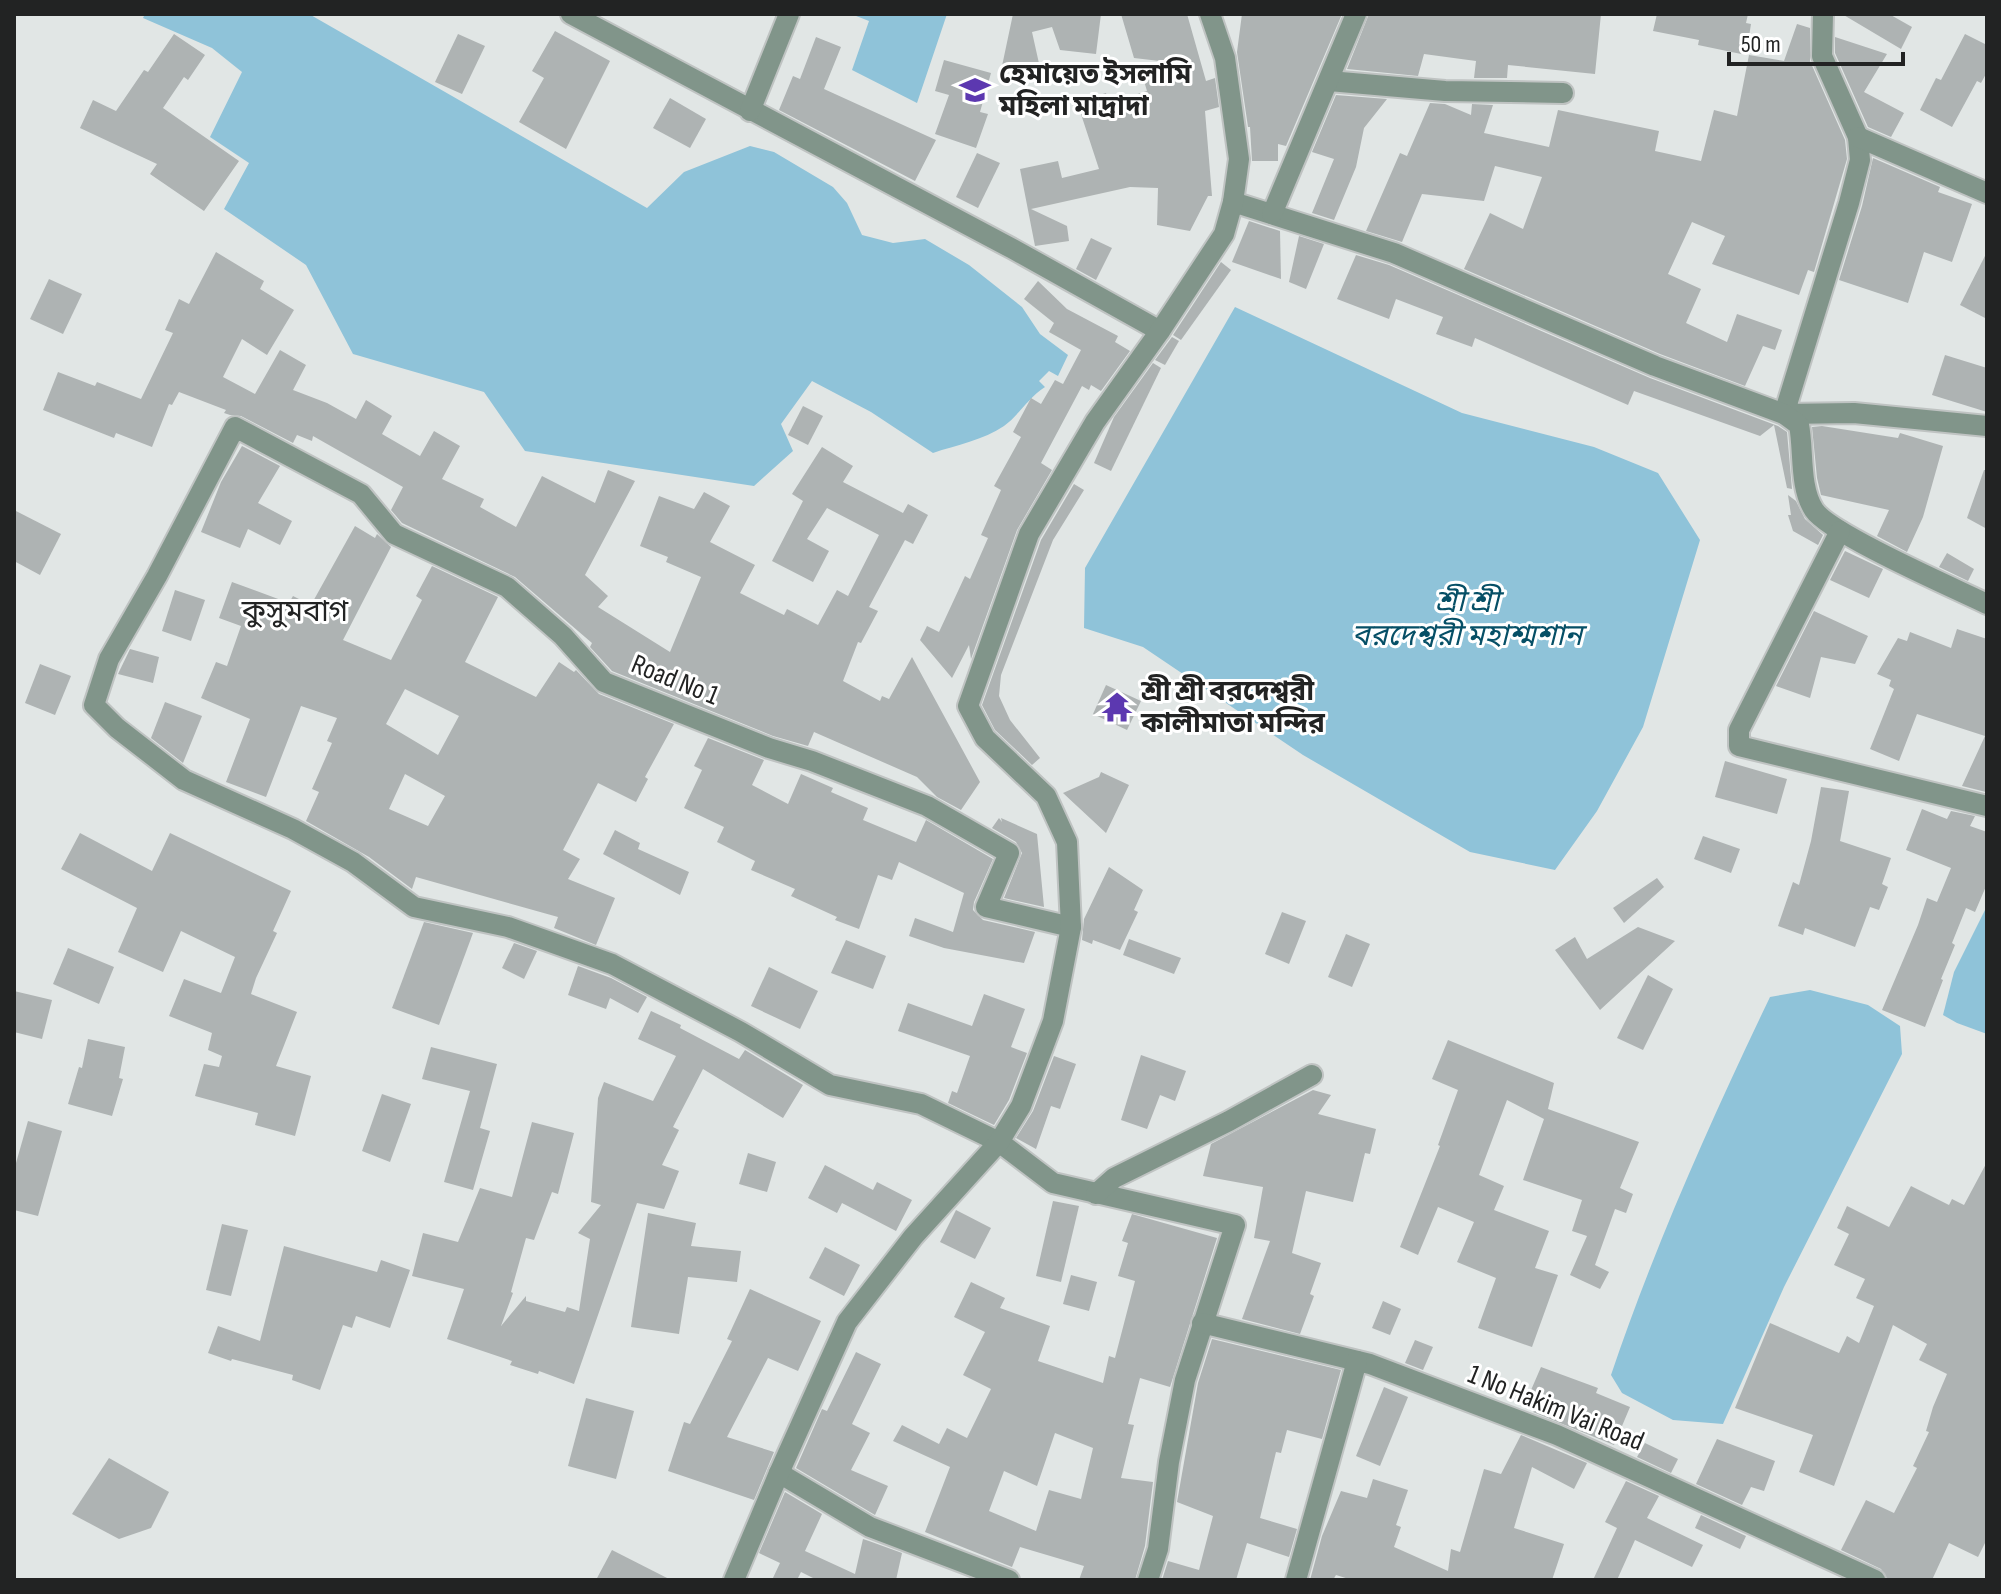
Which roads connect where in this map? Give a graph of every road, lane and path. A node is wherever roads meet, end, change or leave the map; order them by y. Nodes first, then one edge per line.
1 (571, 14) edge
2 (789, 14) edge
3 (1210, 14) edge
4 (1356, 14) edge
5 (1823, 14) edge
6 (1329, 81) junction
7 (1563, 93) dead end
8 (750, 111) junction
9 (1858, 137) junction
10 (1987, 193) edge
11 (1233, 202) junction
12 (1272, 214) junction
13 (1160, 331) junction
14 (1784, 414) junction
15 (1987, 426) edge
16 (1840, 531) junction
17 (1987, 604) edge
18 (1987, 806) edge
19 (1071, 927) junction
20 (1312, 1075) dead end
21 (999, 1142) junction
22 (1096, 1194) junction
23 (1202, 1323) junction
24 (1357, 1361) junction
25 (779, 1473) junction
26 (734, 1580) edge
27 (1009, 1580) edge
28 (1148, 1580) edge
29 (1296, 1580) edge
30 (1875, 1580) edge

1 - 8 street
2 - 8 street
3 - 11 street
4 - 6 street
5 - 9 street
6 - 7 street
6 - 12 street
8 - 13 street
9 - 10 street
9 - 14 street
11 - 12 street
11 - 13 street
12 - 14 street
13 - 19 street
14 - 15 street
14 - 16 street
16 - 17 street
16 - 18 street
19 - 21 street
19 - 21 street, Road No 1
20 - 22 street
21 - 22 street
21 - 25 street
22 - 23 street
23 - 24 street, 1 No Hakim Vai Road
23 - 28 street
24 - 29 street
24 - 30 street, 1 No Hakim Vai Road
25 - 26 street
25 - 27 street

